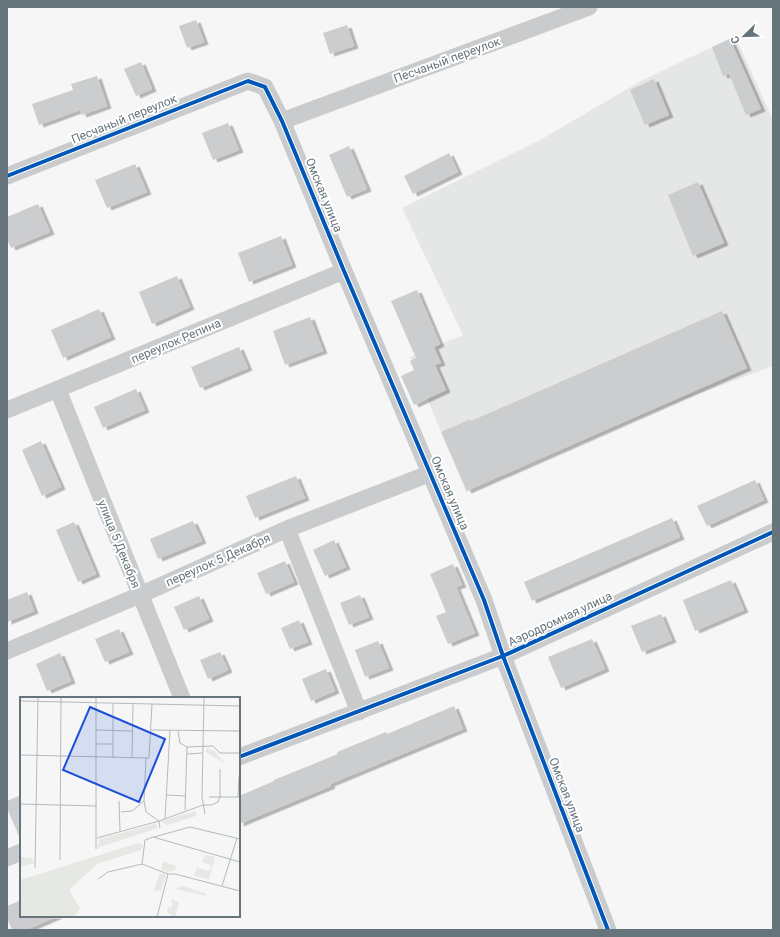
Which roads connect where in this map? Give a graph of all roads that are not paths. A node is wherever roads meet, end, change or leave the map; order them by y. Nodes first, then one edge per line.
1 (589, 7) edge
2 (248, 81) joint
3 (282, 120) junction
4 (7, 176) edge
5 (344, 271) junction
6 (58, 390) junction
7 (7, 410) edge
8 (431, 473) junction
9 (287, 529) junction
10 (773, 532) edge
11 (140, 595) junction
12 (7, 651) edge
13 (502, 656) junction
14 (182, 697) edge
15 (359, 712) junction
16 (240, 757) edge
17 (20, 852) edge
18 (7, 858) edge
19 (608, 930) edge

1 - 3 street, Песчаный переулок
2 - 3 street, Омская улица
2 - 4 street, Песчаный переулок
3 - 5 street, Омская улица
5 - 6 street, переулок Репина
5 - 8 street, Омская улица
6 - 7 street, переулок Репина
6 - 11 street, улица 5 Декабря
8 - 9 street, переулок 5 Декабря
8 - 13 street, Омская улица
9 - 11 street, переулок 5 Декабря
9 - 15 street
10 - 13 street, Аэродромная улица
11 - 12 street, переулок 5 Декабря
11 - 14 street, улица 5 Декабря
13 - 15 street, Аэродромная улица
13 - 19 street, Омская улица
15 - 16 street, Аэродромная улица
17 - 18 street

